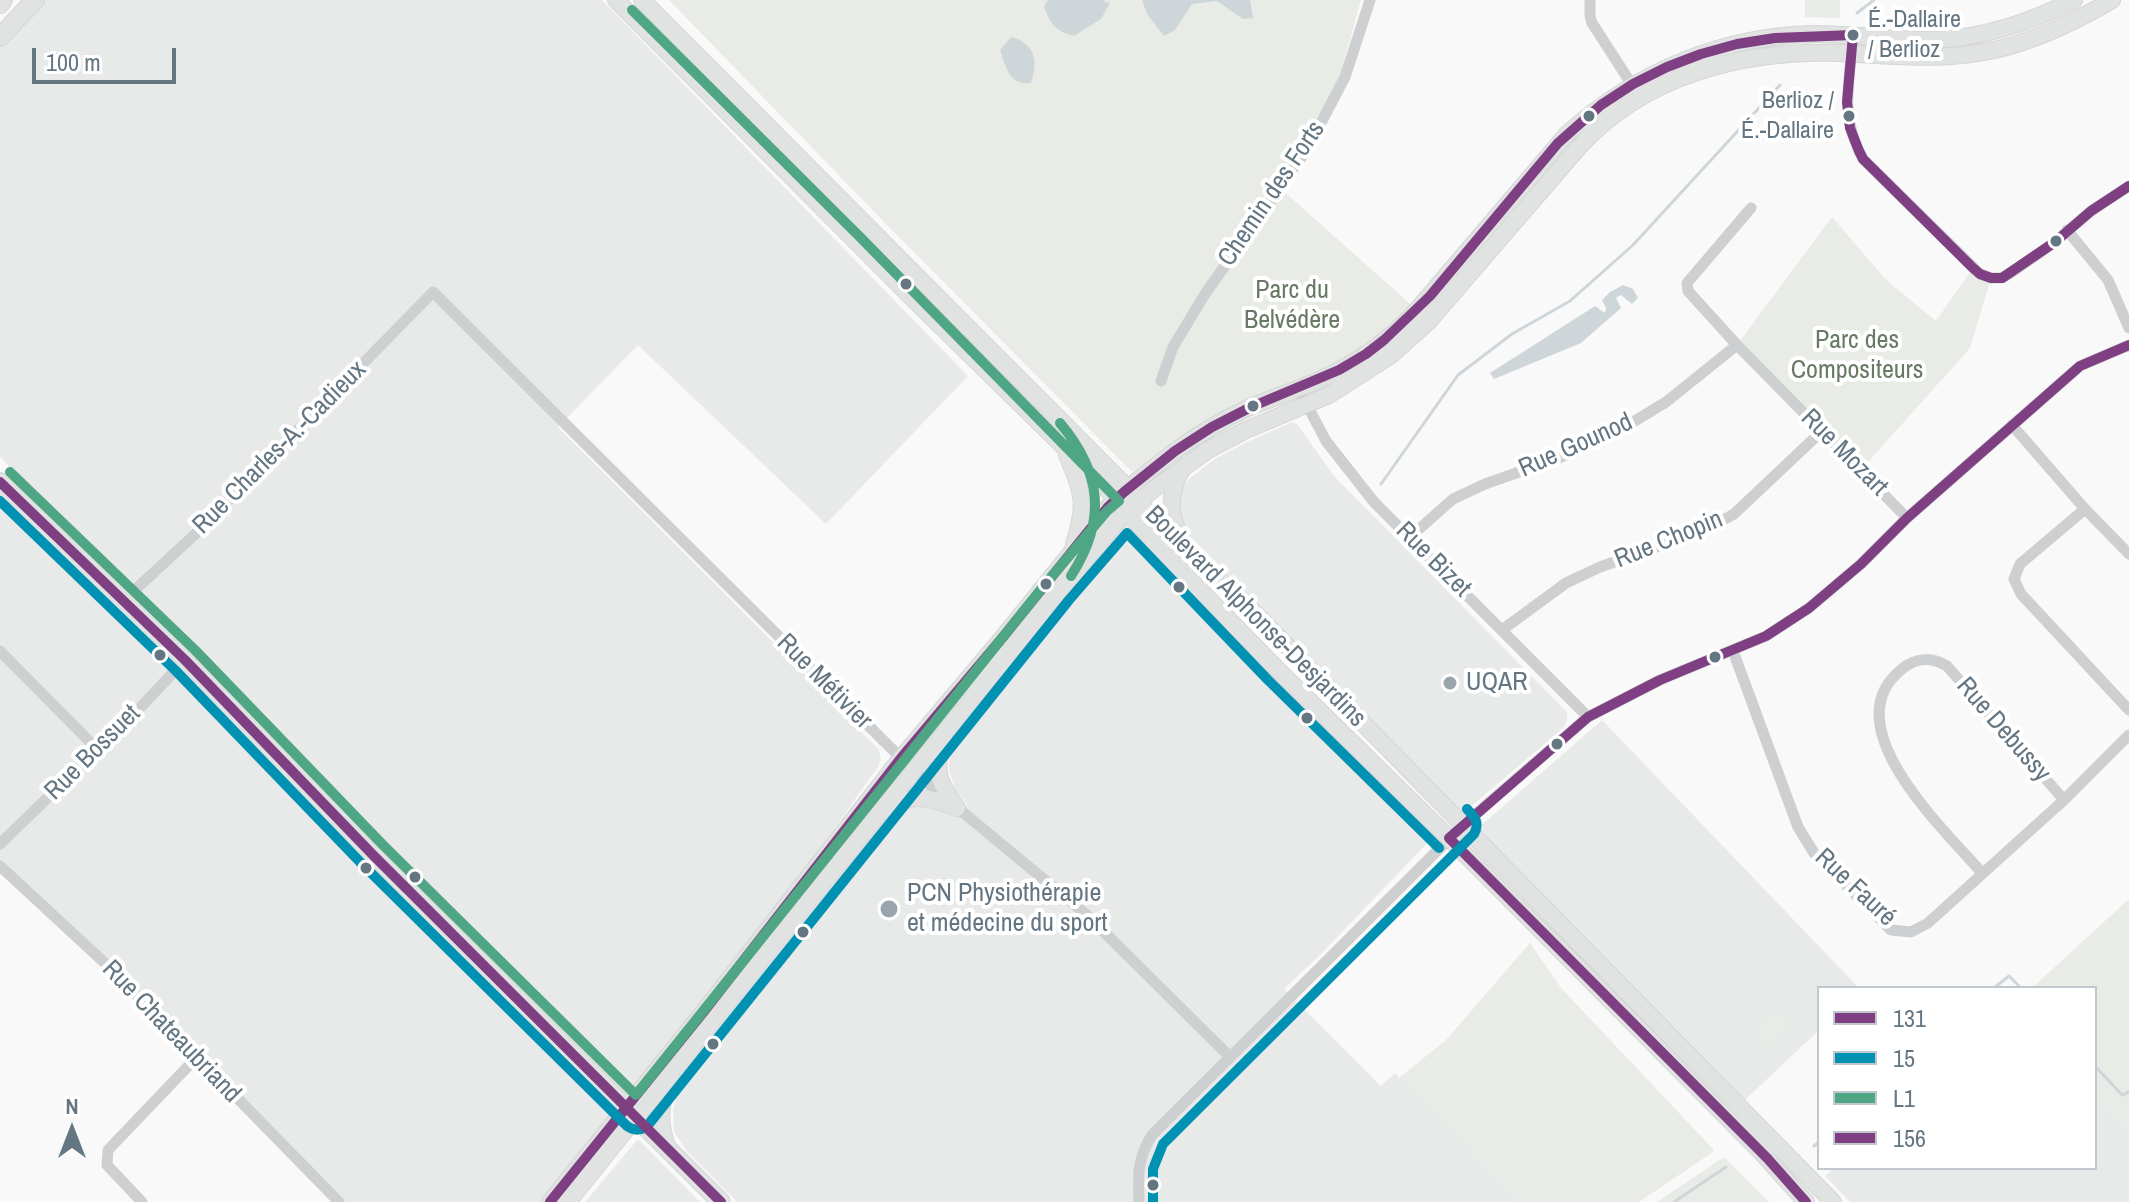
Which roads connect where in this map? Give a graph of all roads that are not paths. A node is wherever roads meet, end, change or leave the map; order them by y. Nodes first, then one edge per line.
1 (35, 0) edge
2 (616, 0) edge
3 (642, 0) edge
4 (1370, 0) edge
5 (1590, 0) edge
6 (2074, 0) edge
7 (2112, 0) edge
8 (1853, 35) junction
9 (0, 37) edge
10 (1852, 54) junction
11 (1636, 92) junction
12 (2129, 186) edge
13 (1751, 208) dead end
14 (2067, 230) junction
15 (433, 292) joint
16 (2129, 328) edge
17 (1737, 345) junction
18 (2129, 345) edge
19 (1161, 381) dead end
20 (1298, 388) junction
21 (1306, 405) junction
22 (2012, 425) junction
23 (1822, 431) junction
24 (1064, 447) junction
25 (1184, 466) junction
26 (0, 482) edge
27 (1127, 501) junction
28 (2085, 509) junction
29 (1907, 518) junction
30 (1410, 537) junction
31 (1188, 550) junction
32 (1071, 553) junction
33 (2129, 554) edge
34 (124, 600) junction
35 (1502, 630) junction
36 (0, 651) edge
37 (1733, 651) junction
38 (185, 660) junction
39 (2129, 710) edge
40 (1588, 717) junction
41 (953, 722) junction
42 (2129, 735) edge
43 (97, 749) junction
44 (901, 758) junction
45 (913, 771) junction
46 (2064, 800) junction
47 (957, 808) junction
48 (880, 812) junction
49 (1463, 825) junction
50 (1449, 838) junction
51 (0, 844) edge
52 (0, 866) edge
53 (1982, 873) junction
54 (1230, 1057) junction
55 (196, 1058) junction
56 (671, 1073) junction
57 (632, 1112) junction
58 (666, 1145) junction
59 (142, 1202) edge
60 (339, 1202) edge
61 (550, 1202) edge
62 (568, 1202) edge
63 (721, 1202) edge
64 (1139, 1202) edge
65 (1806, 1202) edge
66 (1833, 1202) edge

1 - 9 main road
2 - 24 street, Boulevard Alphonse-Desjardins
3 - 27 street, Boulevard Alphonse-Desjardins
4 - 19 street, Chemin des Forts
5 - 11 street
6 - 8 street
7 - 10 street
8 - 10 street
8 - 11 street
10 - 11 street
10 - 14 street
11 - 20 street
11 - 21 street
12 - 14 street
13 - 17 street, Rue Mozart
14 - 16 street
15 - 34 street, Rue Charles-A.-Cadieux
15 - 44 street, Rue Métivier
17 - 23 street, Rue Mozart
17 - 30 street, Rue Gounod
18 - 22 street
20 - 21 street, Rue Bizet
20 - 27 street
21 - 25 street
21 - 30 street, Rue Bizet
22 - 28 street
22 - 29 street
23 - 29 street, Rue Mozart
23 - 35 street, Rue Chopin
24 - 27 street, Boulevard Alphonse-Desjardins
24 - 32 street
25 - 27 street
25 - 31 street
26 - 34 main road
27 - 31 street, Boulevard Alphonse-Desjardins
27 - 32 street
27 - 41 street
27 - 50 street, Boulevard Alphonse-Desjardins
28 - 33 street
28 - 39 street
29 - 37 street
30 - 35 street, Rue Bizet
31 - 49 street, Boulevard Alphonse-Desjardins
32 - 44 street
34 - 38 main road
35 - 40 street, Rue Bizet
36 - 43 street
37 - 40 street
37 - 53 street, Rue Fauré
38 - 43 street, Rue Bossuet
38 - 57 main road
40 - 49 street
41 - 45 street
41 - 47 street
42 - 46 street, Rue Fauré
43 - 51 street, Rue Bossuet
44 - 45 street, Rue Métivier
44 - 57 street
45 - 47 street, Rue Métivier
45 - 48 street
46 - 53 street, Rue Fauré
46 - 53 street, Rue Debussy
47 - 48 street
47 - 54 street, Rue Métivier
48 - 56 street
49 - 50 street
49 - 66 street, Boulevard Alphonse-Desjardins
50 - 54 street
50 - 65 street, Boulevard Alphonse-Desjardins
52 - 55 street, Rue Chateaubriand
54 - 64 street
55 - 59 street
55 - 60 street, Rue Chateaubriand
56 - 57 street
56 - 58 main road
57 - 58 main road
57 - 61 street
57 - 62 street
58 - 63 main road

